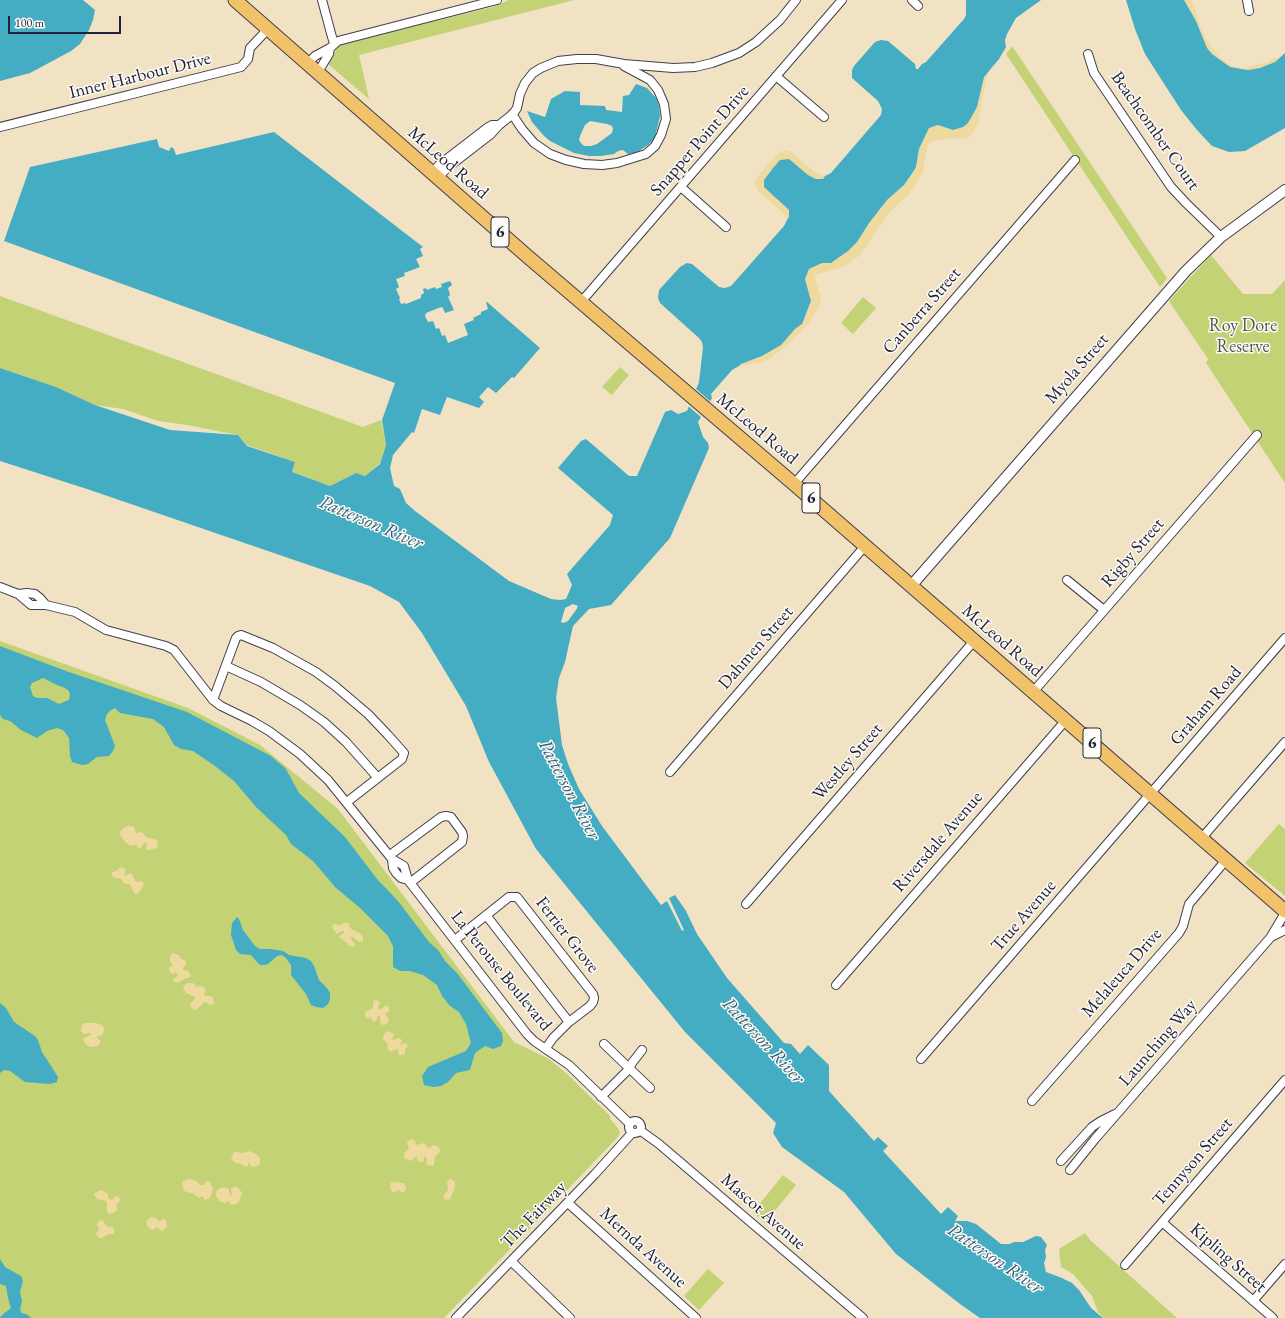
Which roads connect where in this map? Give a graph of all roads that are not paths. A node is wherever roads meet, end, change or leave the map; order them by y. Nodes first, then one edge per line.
1 (235, 0) edge
2 (322, 0) edge
3 (497, 0) edge
4 (796, 0) edge
5 (842, 0) edge
6 (1246, 0) edge
7 (1250, 10) dead end
8 (268, 29) junction
9 (332, 45) junction
10 (1088, 54) dead end
11 (614, 62) junction
12 (308, 63) junction
13 (653, 66) junction
14 (318, 72) junction
15 (776, 76) junction
16 (650, 80) junction
17 (512, 114) junction
18 (824, 117) dead end
19 (0, 127) edge
20 (1075, 160) dead end
21 (435, 176) junction
22 (681, 187) junction
23 (1285, 190) edge
24 (726, 227) dead end
25 (1222, 236) junction
26 (581, 302) junction
27 (1257, 435) dead end
28 (794, 484) junction
29 (866, 546) junction
30 (1067, 580) dead end
31 (911, 586) junction
32 (0, 587) edge
33 (18, 594) junction
34 (46, 605) junction
35 (1104, 610) junction
36 (1285, 638) edge
37 (974, 641) junction
38 (226, 666) junction
39 (1033, 692) junction
40 (213, 700) junction
41 (1066, 720) junction
42 (1285, 742) edge
43 (670, 772) dead end
44 (378, 778) junction
45 (1150, 794) junction
46 (347, 802) junction
47 (1201, 839) junction
48 (391, 857) junction
49 (1226, 860) junction
50 (409, 881) junction
51 (746, 904) dead end
52 (1280, 907) edge
53 (486, 915) junction
54 (1285, 930) edge
55 (1270, 938) junction
56 (455, 940) junction
57 (836, 985) dead end
58 (569, 1022) junction
59 (604, 1044) dead end
60 (546, 1048) junction
61 (642, 1050) dead end
62 (921, 1060) dead end
63 (629, 1069) junction
64 (1285, 1080) edge
65 (650, 1088) dead end
66 (601, 1097) junction
67 (1032, 1101) dead end
68 (1122, 1109) junction
69 (630, 1124) joint
70 (636, 1132) junction
71 (1061, 1162) dead end
72 (1070, 1170) dead end
73 (568, 1203) junction
74 (1162, 1222) junction
75 (511, 1261) junction
76 (1285, 1264) edge
77 (1125, 1265) dead end
78 (1253, 1301) junction
79 (456, 1318) edge
80 (570, 1318) edge
81 (696, 1318) edge
82 (863, 1318) edge
83 (1273, 1318) edge

1 - 8 main road, 6
2 - 9 street
3 - 9 street
4 - 13 street
5 - 15 street, Snapper Point Drive
6 - 7 street
8 - 12 main road, 6
8 - 19 street, Inner Harbour Drive
9 - 12 street
9 - 14 street
10 - 25 street, Beachcomber Court
11 - 13 street
11 - 16 street
11 - 17 street
12 - 14 main road, 6
13 - 16 street
14 - 21 main road, McLeod Road / 6
15 - 18 street
15 - 22 street, Snapper Point Drive
16 - 17 street
17 - 21 street
20 - 28 street, Canberra Street
21 - 26 main road, McLeod Road / 6
22 - 24 street
22 - 26 street, Snapper Point Drive
23 - 25 street, Myola Street
25 - 31 street, Myola Street
26 - 28 main road, McLeod Road / 6
27 - 35 street, Rigby Street
28 - 29 main road, McLeod Road / 6
29 - 31 main road, McLeod Road / 6
29 - 43 street, Dahmen Street
30 - 35 street
31 - 37 main road, McLeod Road / 6
32 - 33 street, La Perouse Boulevard
33 - 34 street, La Perouse Boulevard
33 - 34 street, La Perouse Boulevard
34 - 40 street, La Perouse Boulevard
35 - 39 street, Rigby Street
36 - 45 street, Graham Road
37 - 39 main road, McLeod Road / 6
37 - 51 street, Westley Street
38 - 40 street
38 - 44 street
38 - 44 street
39 - 41 main road, McLeod Road / 6
40 - 46 street, La Perouse Boulevard
41 - 45 main road, McLeod Road / 6
41 - 57 street, Riversdale Avenue
42 - 47 street
44 - 46 street
45 - 47 main road, McLeod Road / 6
45 - 62 street, True Avenue
46 - 48 street, La Perouse Boulevard
47 - 49 main road, McLeod Road / 6
48 - 50 street, La Perouse Boulevard
48 - 50 street
49 - 52 main road, McLeod Road / 6
49 - 67 street, Melaleuca Drive
50 - 56 street, La Perouse Boulevard
52 - 55 street, Launching Way
53 - 56 street, Ferrier Grove
53 - 58 street
53 - 58 street, Ferrier Grove
54 - 55 street, Launching Way
55 - 68 street, Launching Way
56 - 60 street, La Perouse Boulevard
58 - 60 street, Ferrier Grove
59 - 63 street
60 - 66 street, La Perouse Boulevard
61 - 63 street
63 - 65 street
63 - 66 street
64 - 74 street, Tennyson Street
66 - 69 street, La Perouse Boulevard
68 - 71 street
68 - 72 street, Launching Way
69 - 70 street, Mascot Avenue
70 - 73 street, The Fairway
70 - 82 street, Mascot Avenue
73 - 75 street, The Fairway
73 - 81 street, Mernda Avenue
74 - 77 street, Tennyson Street
74 - 78 street, Kipling Street
75 - 79 street, The Fairway
75 - 80 street
76 - 78 street
78 - 83 street, Kipling Street

